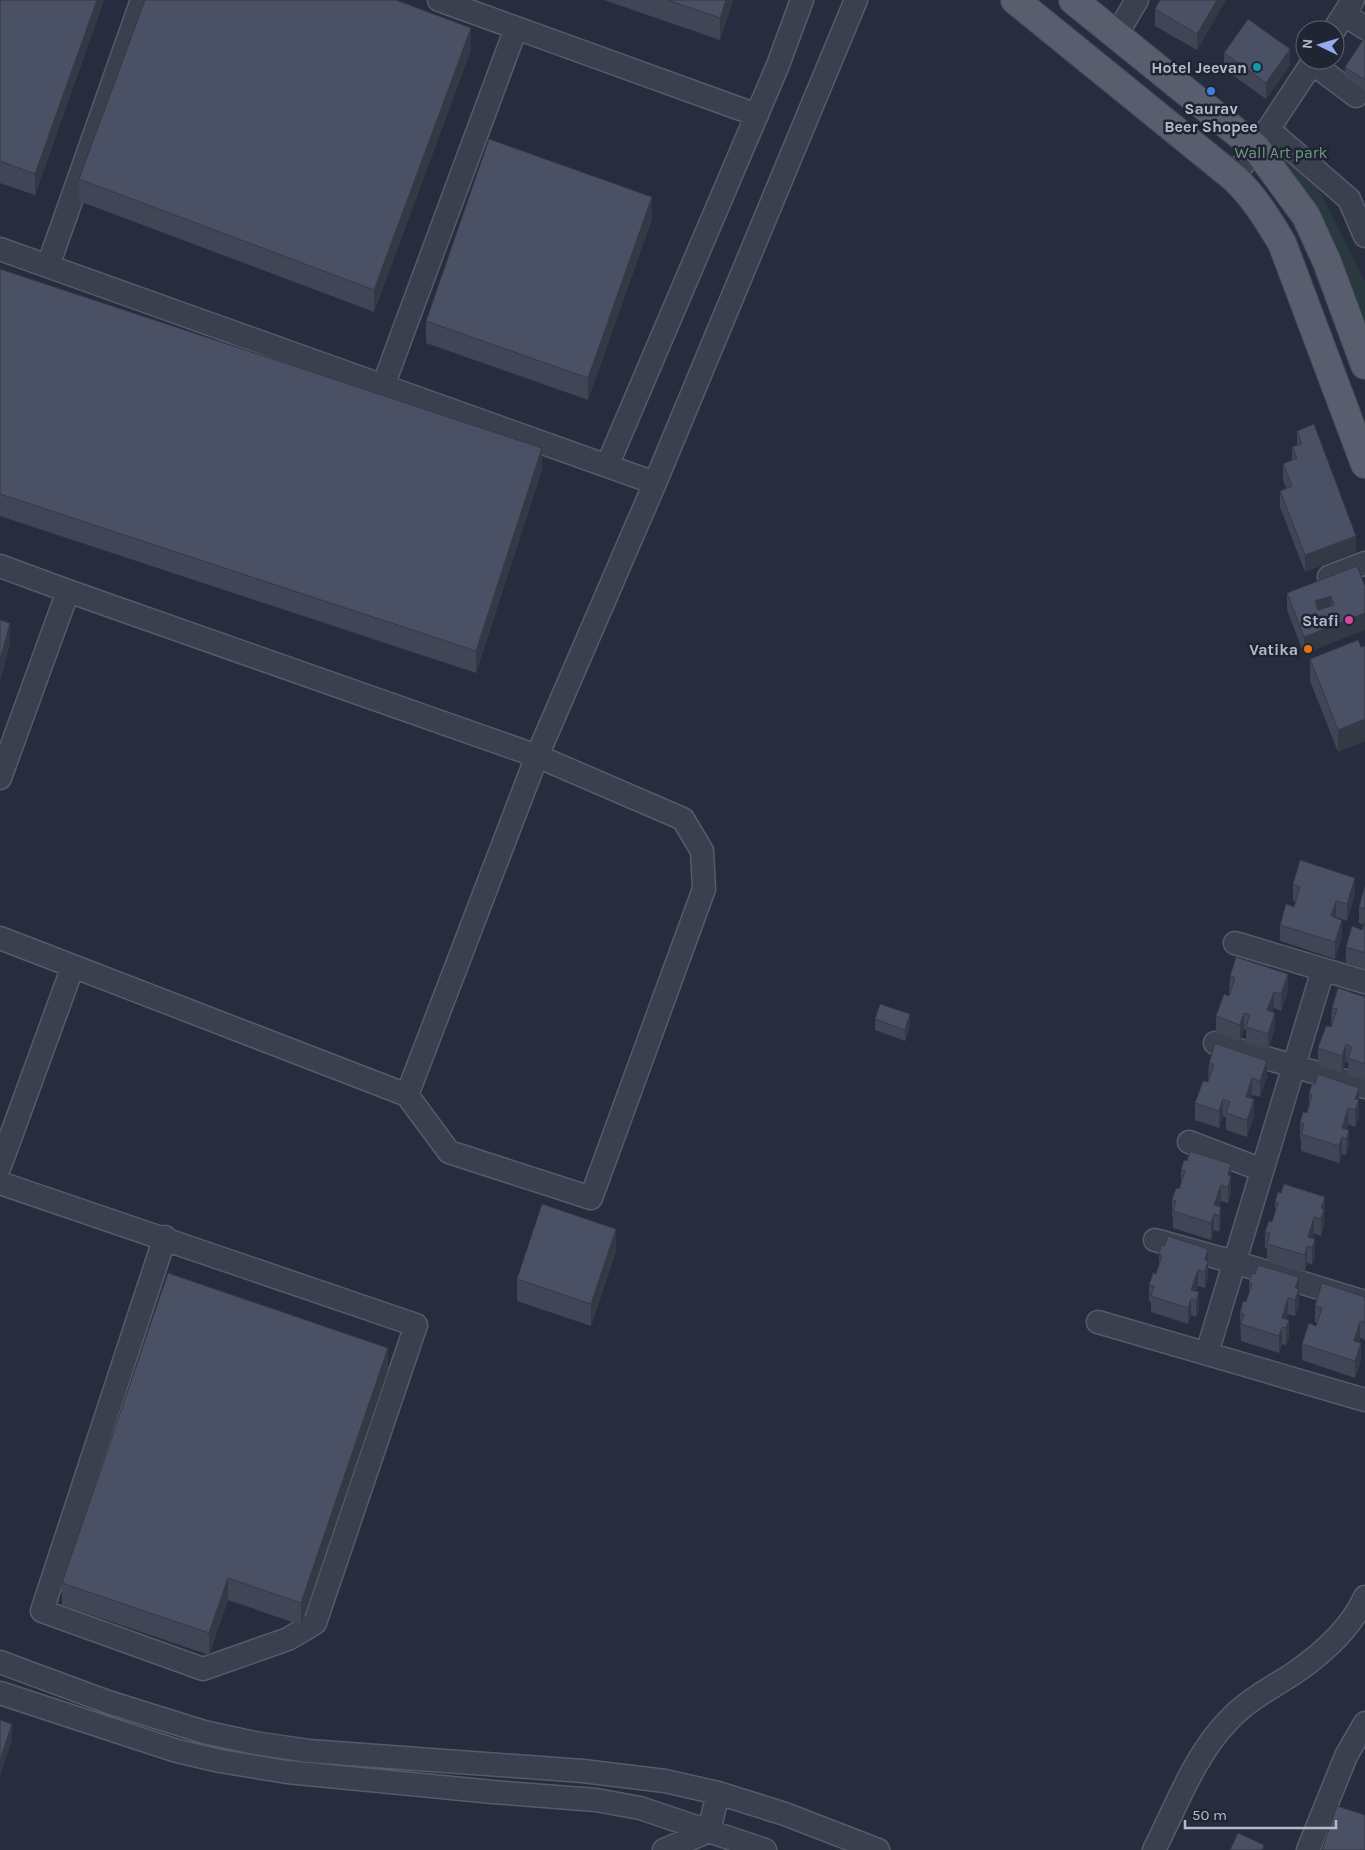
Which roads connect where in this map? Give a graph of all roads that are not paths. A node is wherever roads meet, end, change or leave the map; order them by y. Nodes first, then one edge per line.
1 (142, 0) edge
2 (439, 0) edge
3 (802, 0) edge
4 (856, 0) edge
5 (1015, 0) edge
6 (1073, 0) edge
7 (1137, 0) edge
8 (1344, 15) edge
9 (516, 28) junction
10 (1365, 28) edge
11 (1116, 35) junction
12 (1308, 70) edge
13 (1323, 70) edge
14 (1356, 96) dead end
15 (756, 115) junction
16 (1262, 138) junction
17 (1233, 177) junction
18 (1362, 223) edge
19 (0, 248) edge
20 (48, 266) junction
21 (1365, 365) edge
22 (383, 386) junction
23 (1365, 464) edge
24 (607, 466) junction
25 (655, 483) junction
26 (1365, 563) edge
27 (0, 566) edge
28 (1308, 586) edge
29 (68, 591) junction
30 (537, 756) junction
31 (0, 778) edge
32 (0, 938) edge
33 (1235, 944) dead end
34 (73, 966) junction
35 (1323, 970) junction
36 (1365, 982) edge
37 (1215, 1044) edge
38 (1294, 1066) junction
39 (1365, 1087) edge
40 (407, 1095) junction
41 (1189, 1142) dead end
42 (0, 1166) edge
43 (1262, 1170) junction
44 (0, 1183) edge
45 (165, 1238) junction
46 (1155, 1240) dead end
47 (1234, 1262) junction
48 (1365, 1302) edge
49 (1098, 1322) dead end
50 (1207, 1353) junction
51 (1365, 1400) edge
52 (1364, 1599) edge
53 (0, 1662) edge
54 (0, 1693) edge
55 (1365, 1723) edge
56 (1356, 1759) edge
57 (718, 1793) junction
58 (709, 1832) junction
59 (664, 1850) edge
60 (765, 1850) edge
61 (878, 1850) edge
62 (1154, 1850) edge
63 (1308, 1850) edge

1 - 20 street
2 - 9 street
3 - 15 street
4 - 25 street
5 - 17 main road
6 - 11 main road
7 - 11 street
8 - 10 street
9 - 15 street
9 - 22 street
11 - 16 main road
12 - 16 street
13 - 14 street
15 - 24 street
16 - 17 street
16 - 18 street
16 - 21 main road
17 - 23 main road
19 - 20 street
20 - 22 street
22 - 24 street
24 - 25 street
25 - 30 street
26 - 28 street
27 - 29 street
29 - 30 street
29 - 31 street
30 - 40 street
30 - 40 street
32 - 34 street
33 - 35 street
34 - 40 street
34 - 42 street
35 - 36 street
35 - 38 street
37 - 38 street
38 - 39 street
38 - 43 street
41 - 43 street
43 - 47 street
44 - 45 street
45 - 45 street
46 - 47 street
47 - 48 street
47 - 50 street
49 - 50 street
50 - 51 street
52 - 62 street
53 - 57 street
54 - 58 street
55 - 56 street
56 - 63 street
57 - 58 street
57 - 61 street
58 - 59 street
58 - 60 street

